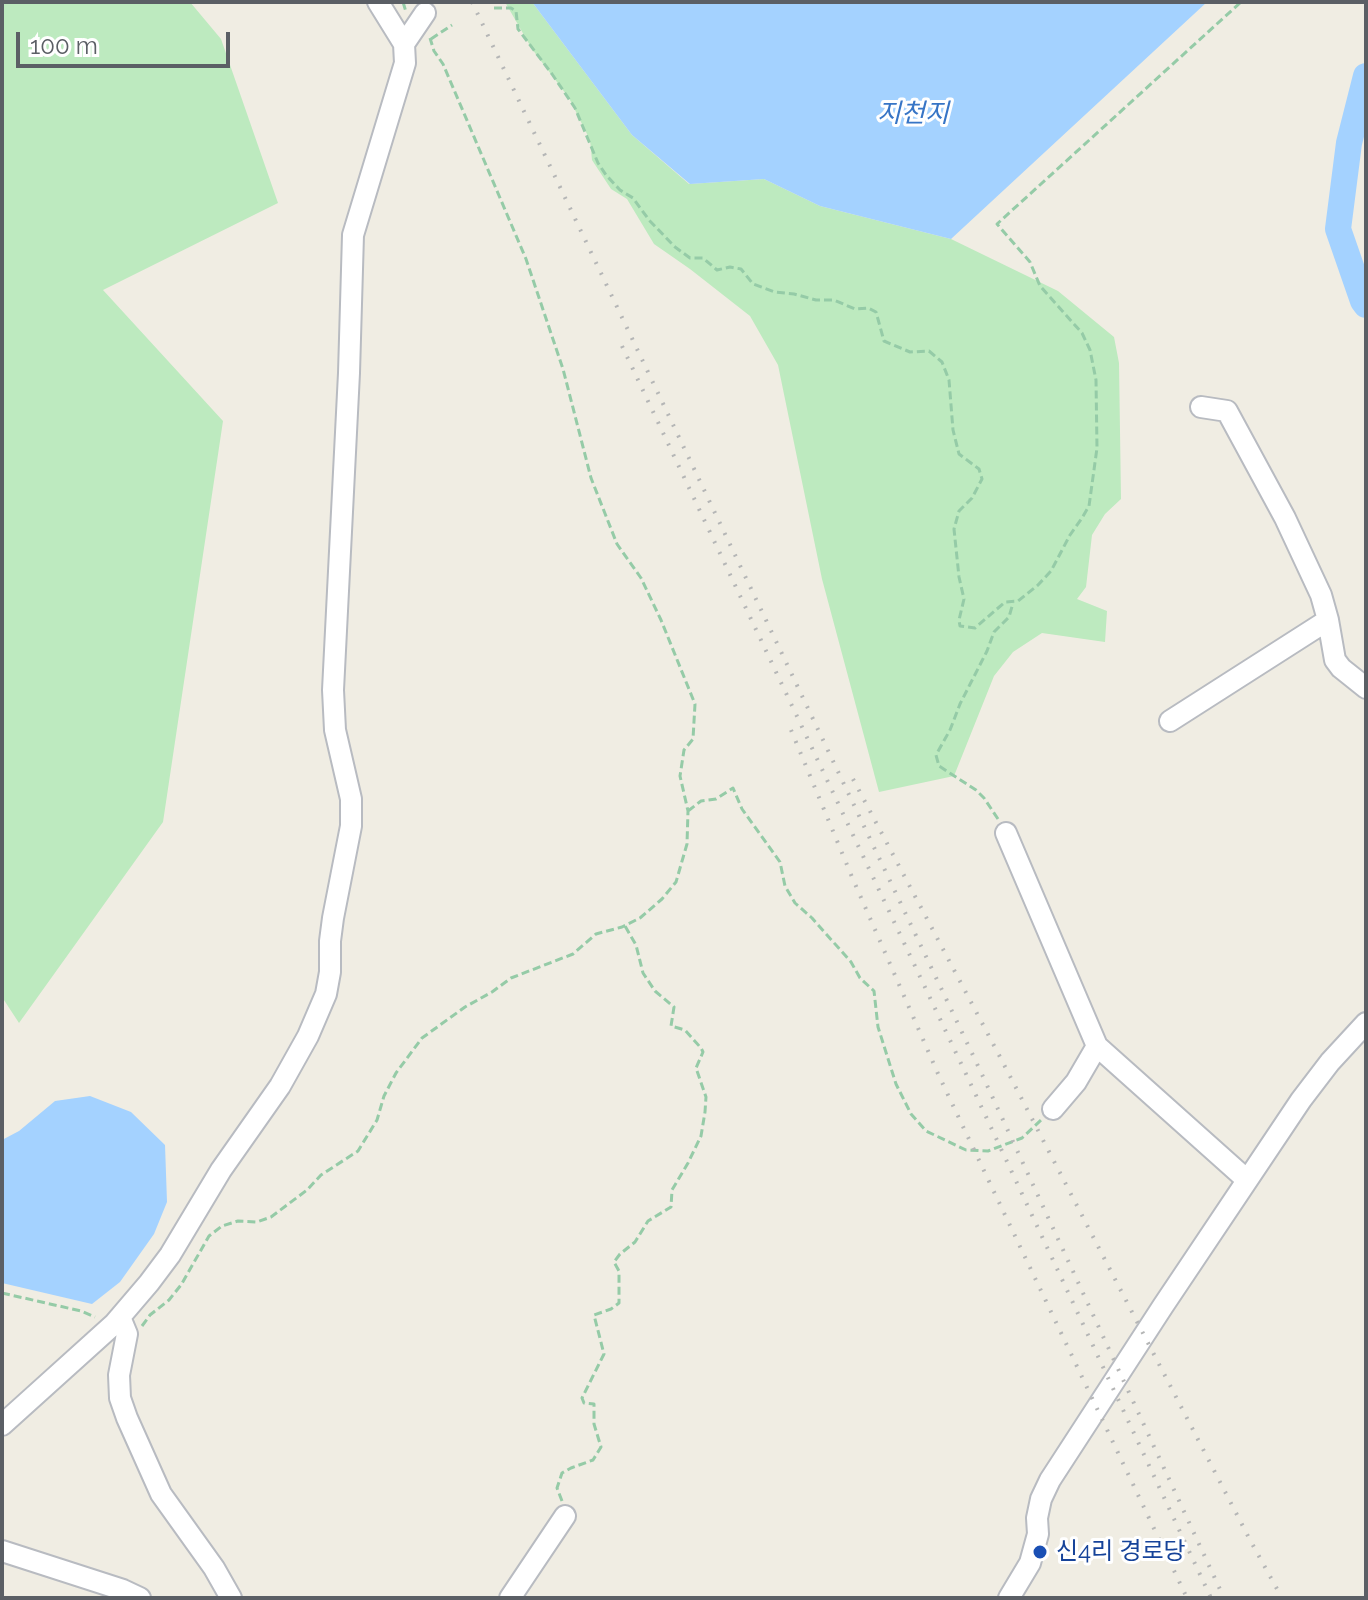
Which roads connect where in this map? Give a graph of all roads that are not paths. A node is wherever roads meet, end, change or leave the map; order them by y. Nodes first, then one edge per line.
1 (378, 2) edge
2 (1201, 407) dead end
3 (1328, 620) junction
4 (1366, 688) edge
5 (1170, 721) dead end
6 (1006, 833) road end
7 (1366, 1023) edge
8 (1097, 1046) junction
9 (1053, 1109) road end
10 (1247, 1180) junction
11 (117, 1320) junction
12 (2, 1425) edge
13 (565, 1516) road end
14 (2, 1551) edge
15 (140, 1598) edge
16 (231, 1598) edge
17 (510, 1598) edge
18 (1009, 1598) edge

1 - 11 street
2 - 3 street
3 - 4 street
3 - 5 street
6 - 8 street
7 - 10 street
8 - 9 street
8 - 10 street
10 - 18 street
11 - 12 street
11 - 16 street
13 - 17 street
14 - 15 street

